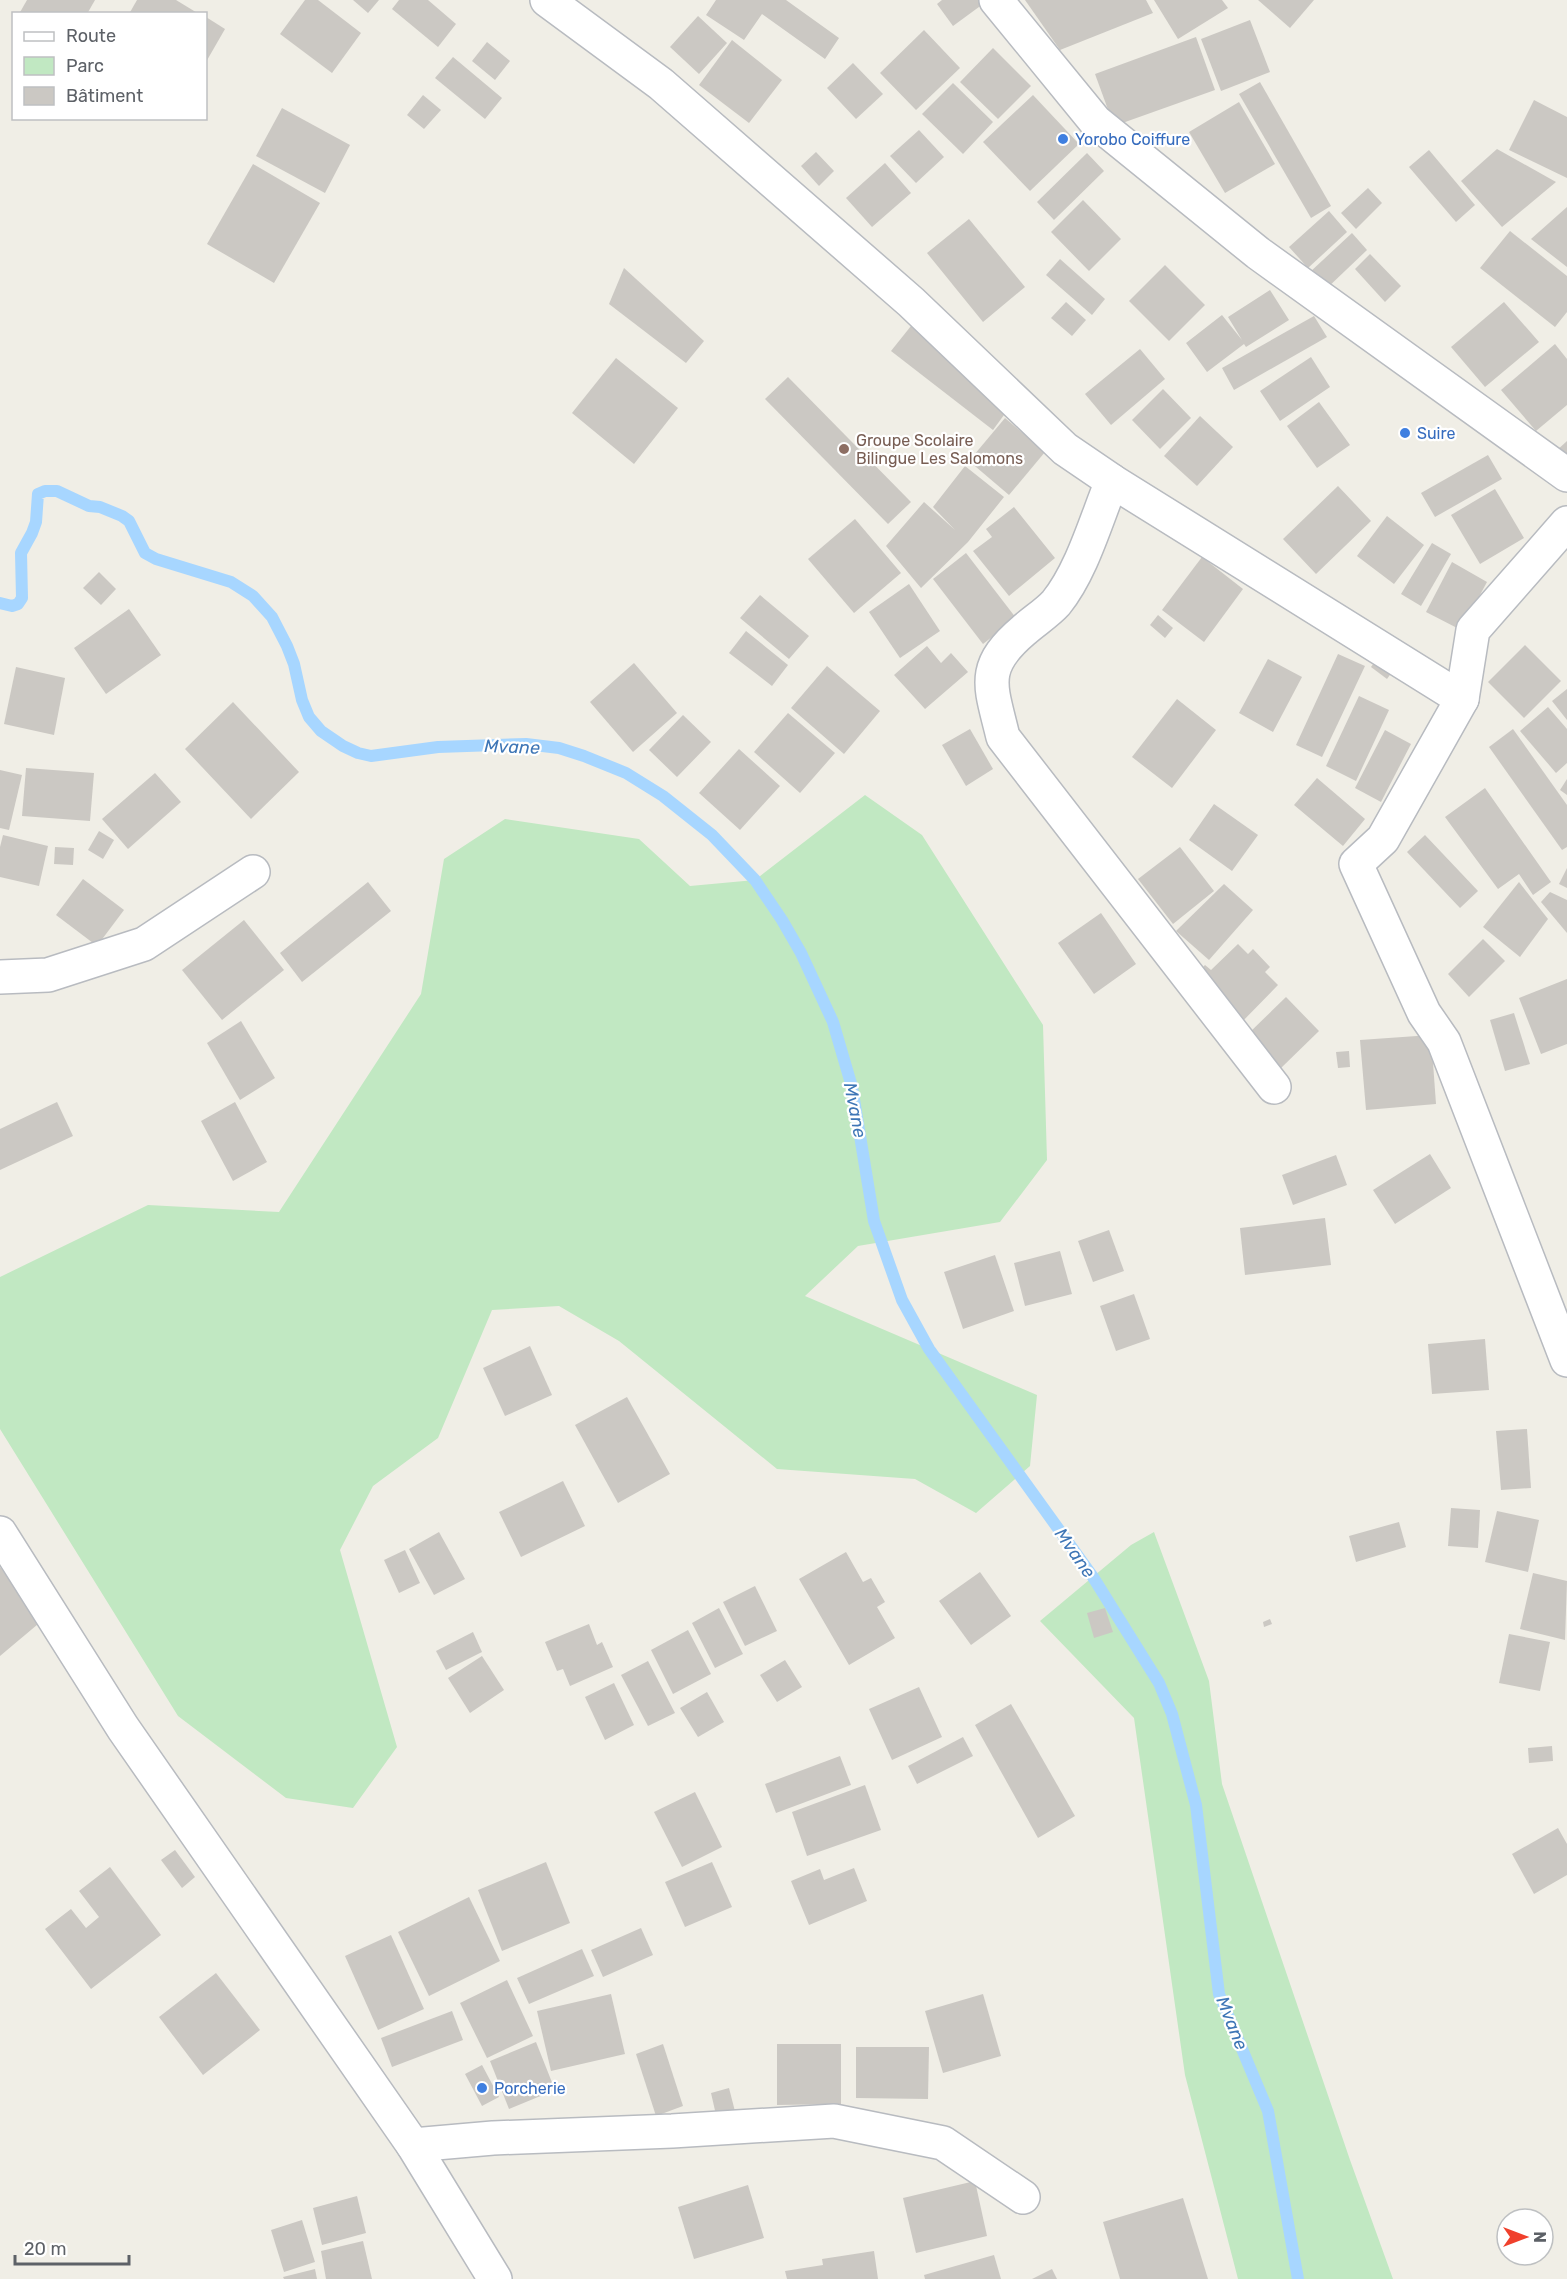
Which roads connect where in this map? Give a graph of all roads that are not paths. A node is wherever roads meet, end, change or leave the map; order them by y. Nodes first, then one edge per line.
1 (547, 0) edge
2 (996, 0) edge
3 (1567, 475) edge
4 (1112, 481) junction
5 (1567, 523) edge
6 (1462, 699) junction
7 (253, 872) dead end
8 (0, 977) edge
9 (1274, 1087) dead end
10 (1567, 1360) edge
11 (0, 1533) edge
12 (413, 2145) junction
13 (1023, 2197) dead end
14 (495, 2279) edge

1 - 4 street
2 - 3 street
4 - 6 street
4 - 9 street
5 - 6 street
6 - 10 street
7 - 8 street
11 - 12 street
12 - 13 street
12 - 14 street

